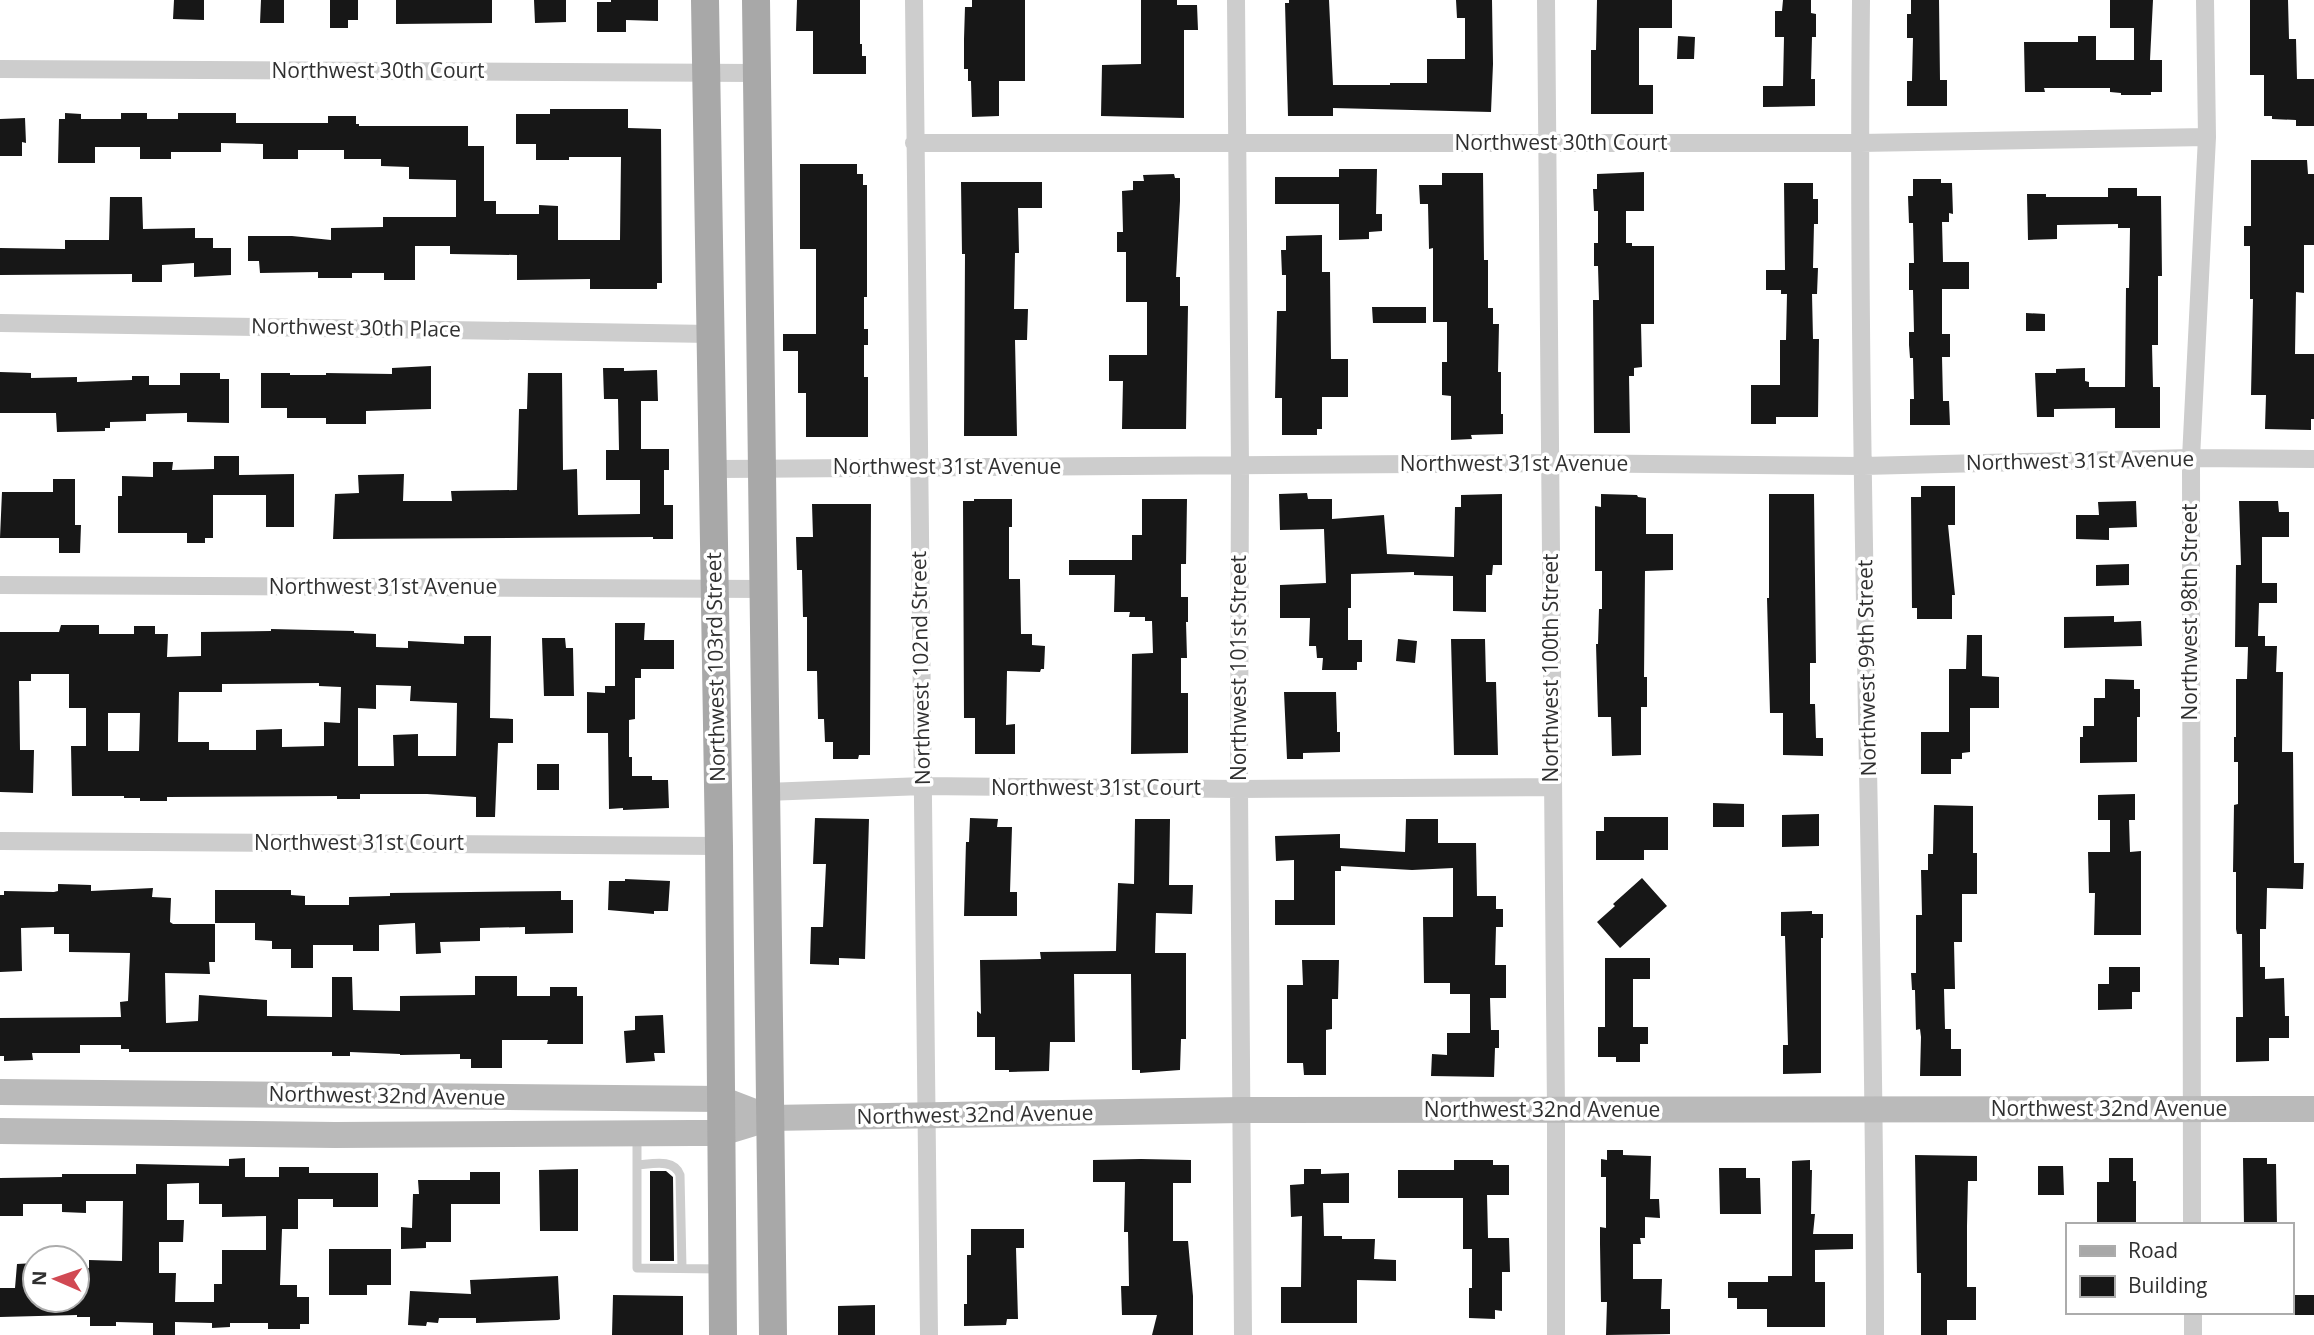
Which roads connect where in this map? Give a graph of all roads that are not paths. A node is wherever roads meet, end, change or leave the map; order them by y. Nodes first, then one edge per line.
1 (705, 0) edge
2 (756, 0) edge
3 (914, 0) edge
4 (1236, 0) edge
5 (1546, 0) edge
6 (1861, 0) edge
7 (2205, 0) edge
8 (0, 69) edge
9 (705, 73) junction
10 (756, 73) junction
11 (2207, 137) junction
12 (914, 143) junction
13 (1547, 143) junction
14 (1860, 143) junction
15 (1237, 144) junction
16 (0, 323) edge
17 (711, 334) junction
18 (2190, 458) junction
19 (2314, 458) edge
20 (1550, 463) junction
21 (918, 466) junction
22 (1240, 466) junction
23 (1863, 466) junction
24 (713, 469) junction
25 (762, 469) junction
26 (0, 585) edge
27 (715, 588) junction
28 (765, 589) junction
29 (923, 786) junction
30 (1552, 787) junction
31 (1239, 789) junction
32 (766, 792) junction
33 (0, 841) edge
34 (719, 846) junction
35 (0, 1092) edge
36 (721, 1099) junction
37 (2190, 1109) junction
38 (2314, 1109) edge
39 (1242, 1110) junction
40 (1556, 1110) junction
41 (1875, 1110) junction
42 (927, 1117) junction
43 (770, 1118) junction
44 (0, 1130) edge
45 (636, 1133) junction
46 (721, 1133) junction
47 (637, 1164) junction
48 (2192, 1223) edge
49 (682, 1268) junction
50 (722, 1269) junction
51 (2193, 1314) edge
52 (723, 1335) edge
53 (774, 1335) edge
54 (929, 1335) edge
55 (1243, 1335) edge
56 (1556, 1335) edge
57 (1875, 1335) edge
58 (2193, 1335) edge

1 - 9 main road, Northwest 103rd Street
2 - 10 main road
3 - 12 street, Northwest 102nd Street
4 - 15 street, Northwest 101st Street
5 - 13 street, Northwest 100th Street
6 - 14 street, Northwest 99th Street
7 - 11 street, Northwest 98th Street
8 - 9 street, Northwest 30th Court
9 - 10 street, Northwest 30th Court
9 - 17 main road, Northwest 103rd Street
10 - 25 main road
11 - 14 street, Northwest 30th Court
11 - 18 street, Northwest 98th Street
12 - 15 street, Northwest 30th Court
12 - 21 street, Northwest 102nd Street
13 - 14 street, Northwest 30th Court
13 - 15 street, Northwest 30th Court
13 - 20 street, Northwest 100th Street
14 - 23 street, Northwest 99th Street
15 - 22 street, Northwest 101st Street
16 - 17 street, Northwest 30th Place
17 - 24 main road, Northwest 103rd Street
18 - 19 street, Northwest 31st Avenue
18 - 23 street, Northwest 31st Avenue
18 - 37 street, Northwest 98th Street
20 - 22 street, Northwest 31st Avenue
20 - 23 street, Northwest 31st Avenue
20 - 30 street, Northwest 100th Street
21 - 22 street, Northwest 31st Avenue
21 - 25 street, Northwest 31st Avenue
21 - 29 street, Northwest 102nd Street
22 - 31 street, Northwest 101st Street
23 - 41 street, Northwest 99th Street
24 - 25 street, Northwest 31st Avenue
24 - 27 main road, Northwest 103rd Street
25 - 28 main road
26 - 27 street, Northwest 31st Avenue
27 - 28 street, Northwest 31st Avenue
27 - 34 main road, Northwest 103rd Street
28 - 32 main road
29 - 31 street, Northwest 31st Court
29 - 32 street, Northwest 31st Court
29 - 42 street, Northwest 102nd Street
30 - 31 street, Northwest 31st Court
30 - 40 street, Northwest 100th Street
31 - 39 street, Northwest 101st Street
32 - 43 main road
33 - 34 street, Northwest 31st Court
34 - 36 main road, Northwest 103rd Street
35 - 36 main road, Northwest 32nd Avenue
36 - 43 main road, Northwest 32nd Avenue
36 - 46 main road, Northwest 103rd Street
37 - 38 main road, Northwest 32nd Avenue
37 - 41 main road, Northwest 32nd Avenue
37 - 48 street, Northwest 98th Street
39 - 40 main road, Northwest 32nd Avenue
39 - 42 main road, Northwest 32nd Avenue
39 - 55 street, Northwest 101st Street
40 - 41 main road, Northwest 32nd Avenue
40 - 56 street, Northwest 100th Street
41 - 57 street, Northwest 99th Street
42 - 43 main road, Northwest 32nd Avenue
42 - 54 street, Northwest 102nd Street
43 - 46 main road, Northwest 32nd Avenue
43 - 53 main road
44 - 45 main road, Northwest 32nd Avenue
45 - 46 main road, Northwest 32nd Avenue
45 - 47 lane
46 - 50 main road, Northwest 103rd Street
47 - 49 lane
47 - 49 lane
49 - 50 lane
50 - 52 main road, Northwest 103rd Street
51 - 58 street

